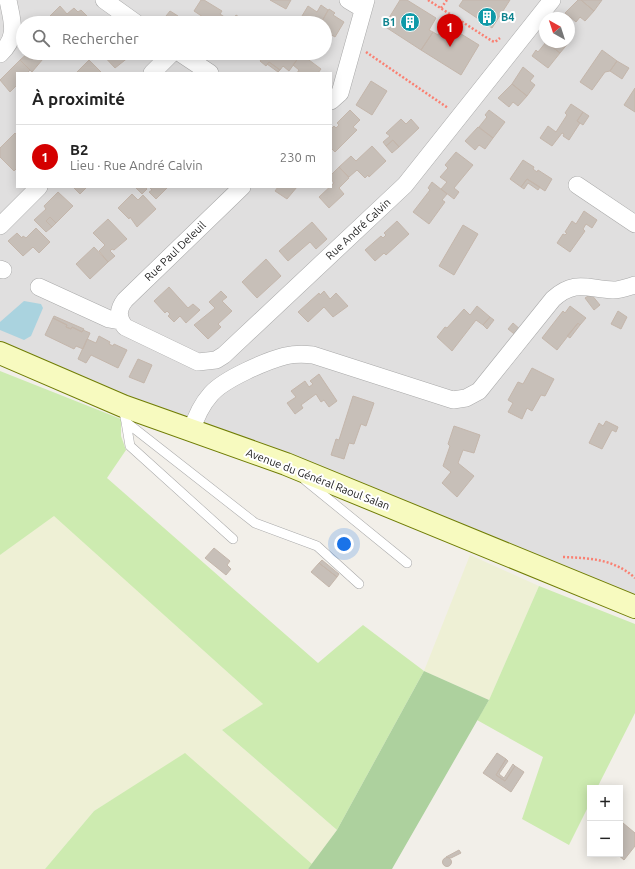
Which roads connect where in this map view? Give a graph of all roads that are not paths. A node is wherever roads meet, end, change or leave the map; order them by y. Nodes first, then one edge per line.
1 (8, 0) edge
2 (104, 0) edge
3 (348, 0) edge
4 (552, 0) edge
5 (365, 5) edge
6 (126, 16) edge
7 (0, 54) edge
8 (165, 60) edge
9 (190, 60) edge
10 (153, 72) edge
11 (208, 72) edge
12 (332, 100) edge
13 (577, 185) dead end
14 (38, 188) edge
15 (241, 188) edge
16 (635, 224) edge
17 (0, 226) edge
18 (635, 285) edge
19 (39, 287) dead end
20 (120, 321) junction
21 (0, 353) edge
22 (125, 414) junction
23 (191, 432) junction
24 (286, 464) junction
25 (233, 539) dead end
26 (407, 563) dead end
27 (359, 584) dead end
28 (635, 607) edge

1 - 7 street
2 - 6 street
3 - 5 street
4 - 20 street, Rue André Calvin
5 - 12 street
8 - 10 street
9 - 11 street
13 - 16 street
14 - 17 street
15 - 20 street, Rue Paul Deleuil
18 - 23 street
19 - 20 street
21 - 22 main road, Avenue du Général Raoul Salan
22 - 23 main road, Avenue du Général Raoul Salan
22 - 25 lane
22 - 27 lane
23 - 24 main road, Avenue du Général Raoul Salan
24 - 26 lane
24 - 28 main road, Avenue du Général Raoul Salan

